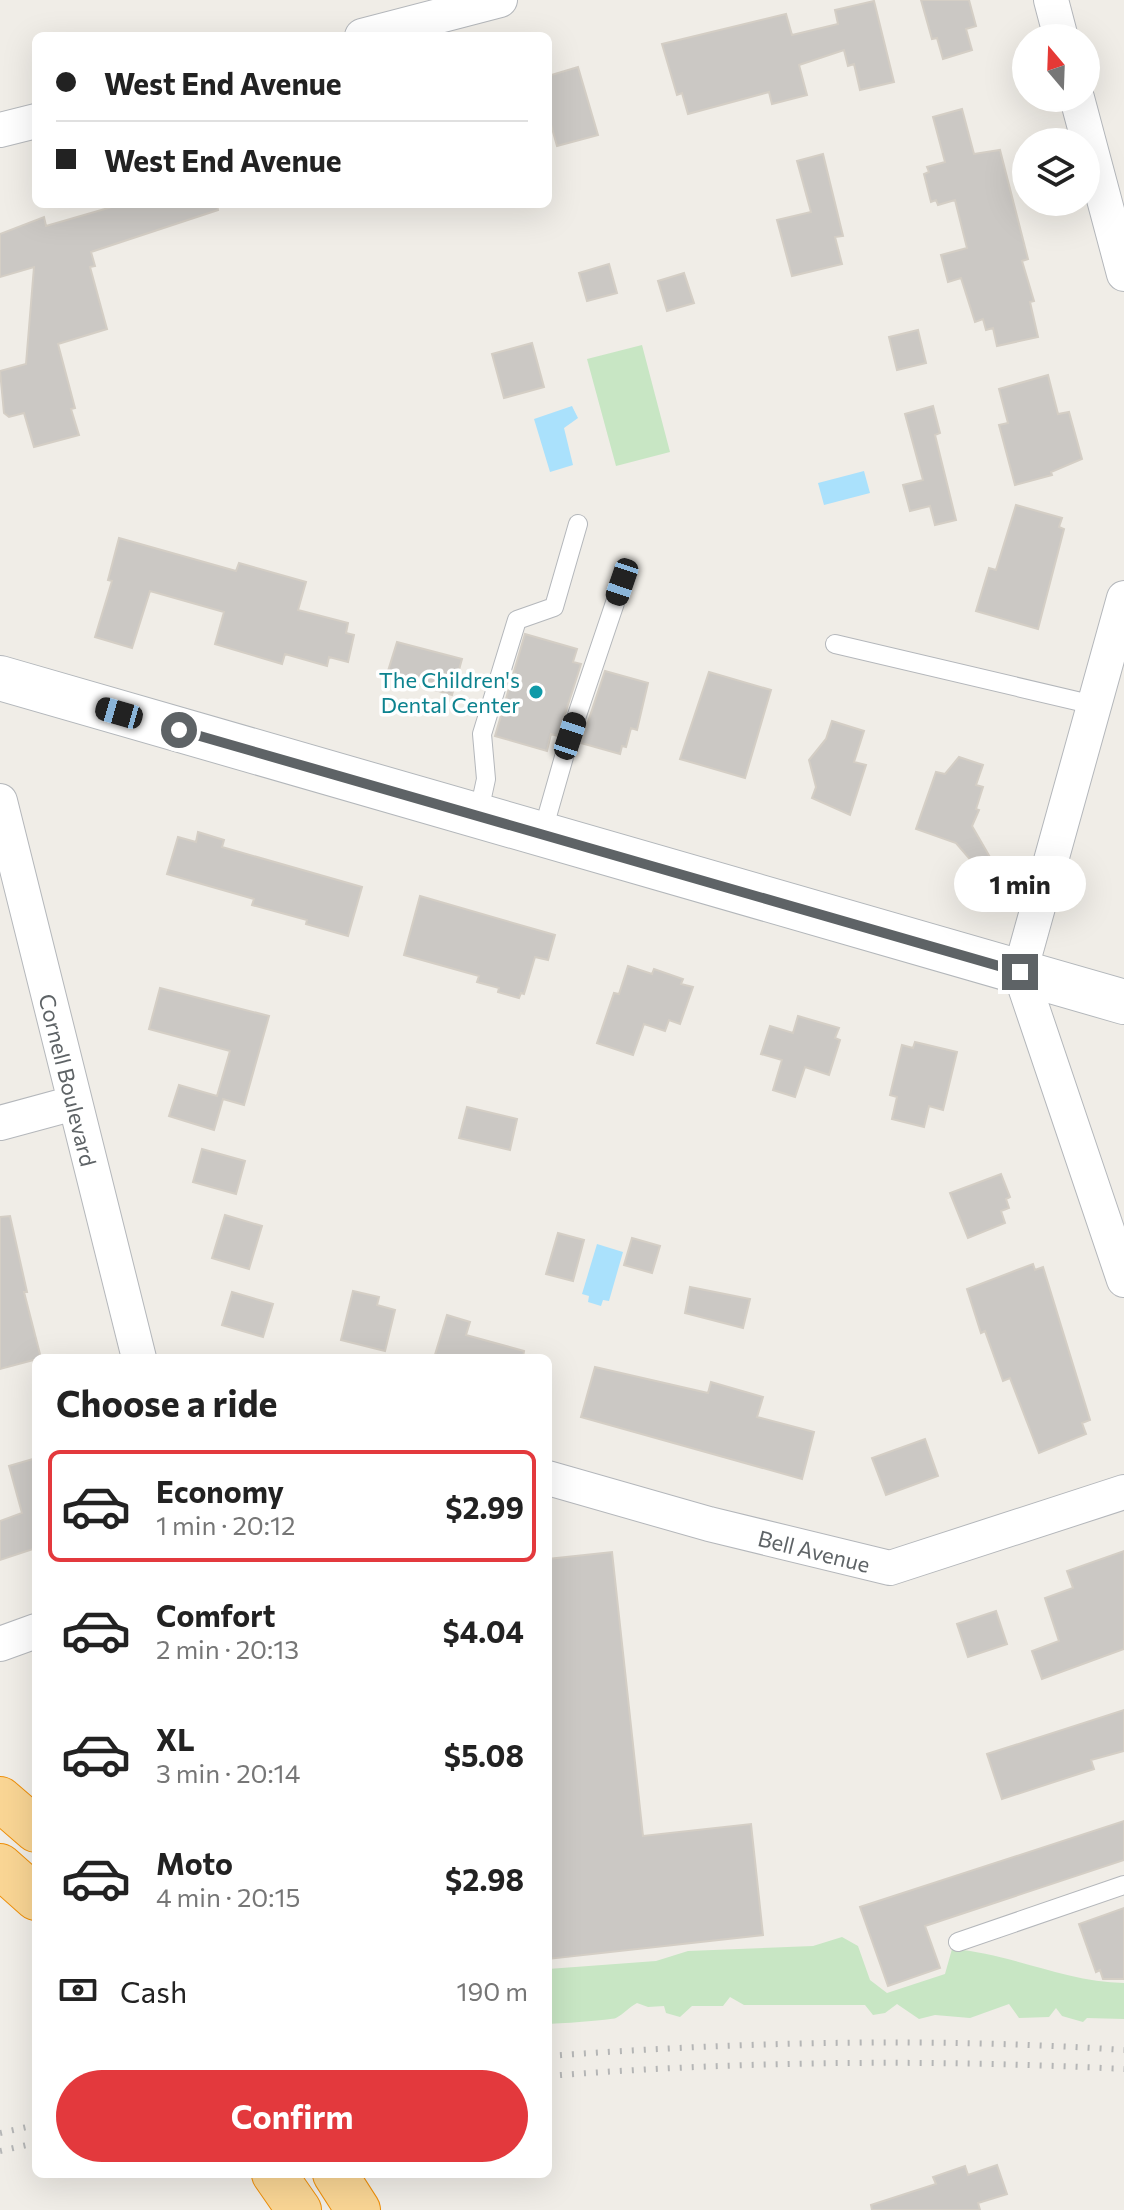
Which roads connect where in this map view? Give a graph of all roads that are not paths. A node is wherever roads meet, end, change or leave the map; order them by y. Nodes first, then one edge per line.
1 (500, 0) edge
2 (1051, 0) edge
3 (1057, 24) edge
4 (377, 32) edge
5 (1081, 112) edge
6 (32, 122) edge
7 (0, 130) edge
8 (1124, 274) edge
9 (578, 524) dead end
10 (622, 582) dead end
11 (1124, 598) edge
12 (835, 644) dead end
13 (0, 678) edge
14 (1094, 705) junction
15 (0, 801) edge
16 (478, 816) junction
17 (542, 834) junction
18 (1020, 972) junction
19 (1124, 1002) edge
20 (74, 1103) junction
21 (0, 1123) edge
22 (1124, 1280) edge
23 (138, 1354) edge
24 (552, 1479) edge
25 (1124, 1492) edge
26 (32, 1632) edge
27 (0, 1644) edge
28 (0, 1799) edge
29 (32, 1827) edge
30 (0, 1866) edge
31 (1124, 1885) edge
32 (32, 1894) edge
33 (958, 1942) dead end
34 (277, 2178) edge
35 (338, 2178) edge
36 (299, 2210) edge
37 (358, 2210) edge

1 - 4 street
2 - 3 street
5 - 8 street
6 - 7 street
9 - 16 lane
10 - 17 lane
11 - 14 street
12 - 14 lane
13 - 16 street
14 - 18 street
15 - 20 street, Cornell Boulevard
16 - 17 street
17 - 18 street
18 - 19 street
18 - 22 street
20 - 21 street
20 - 23 street, Cornell Boulevard
24 - 25 street, Bell Avenue
26 - 27 street
28 - 29 highway
30 - 32 highway
31 - 33 lane
34 - 36 highway
35 - 37 highway

